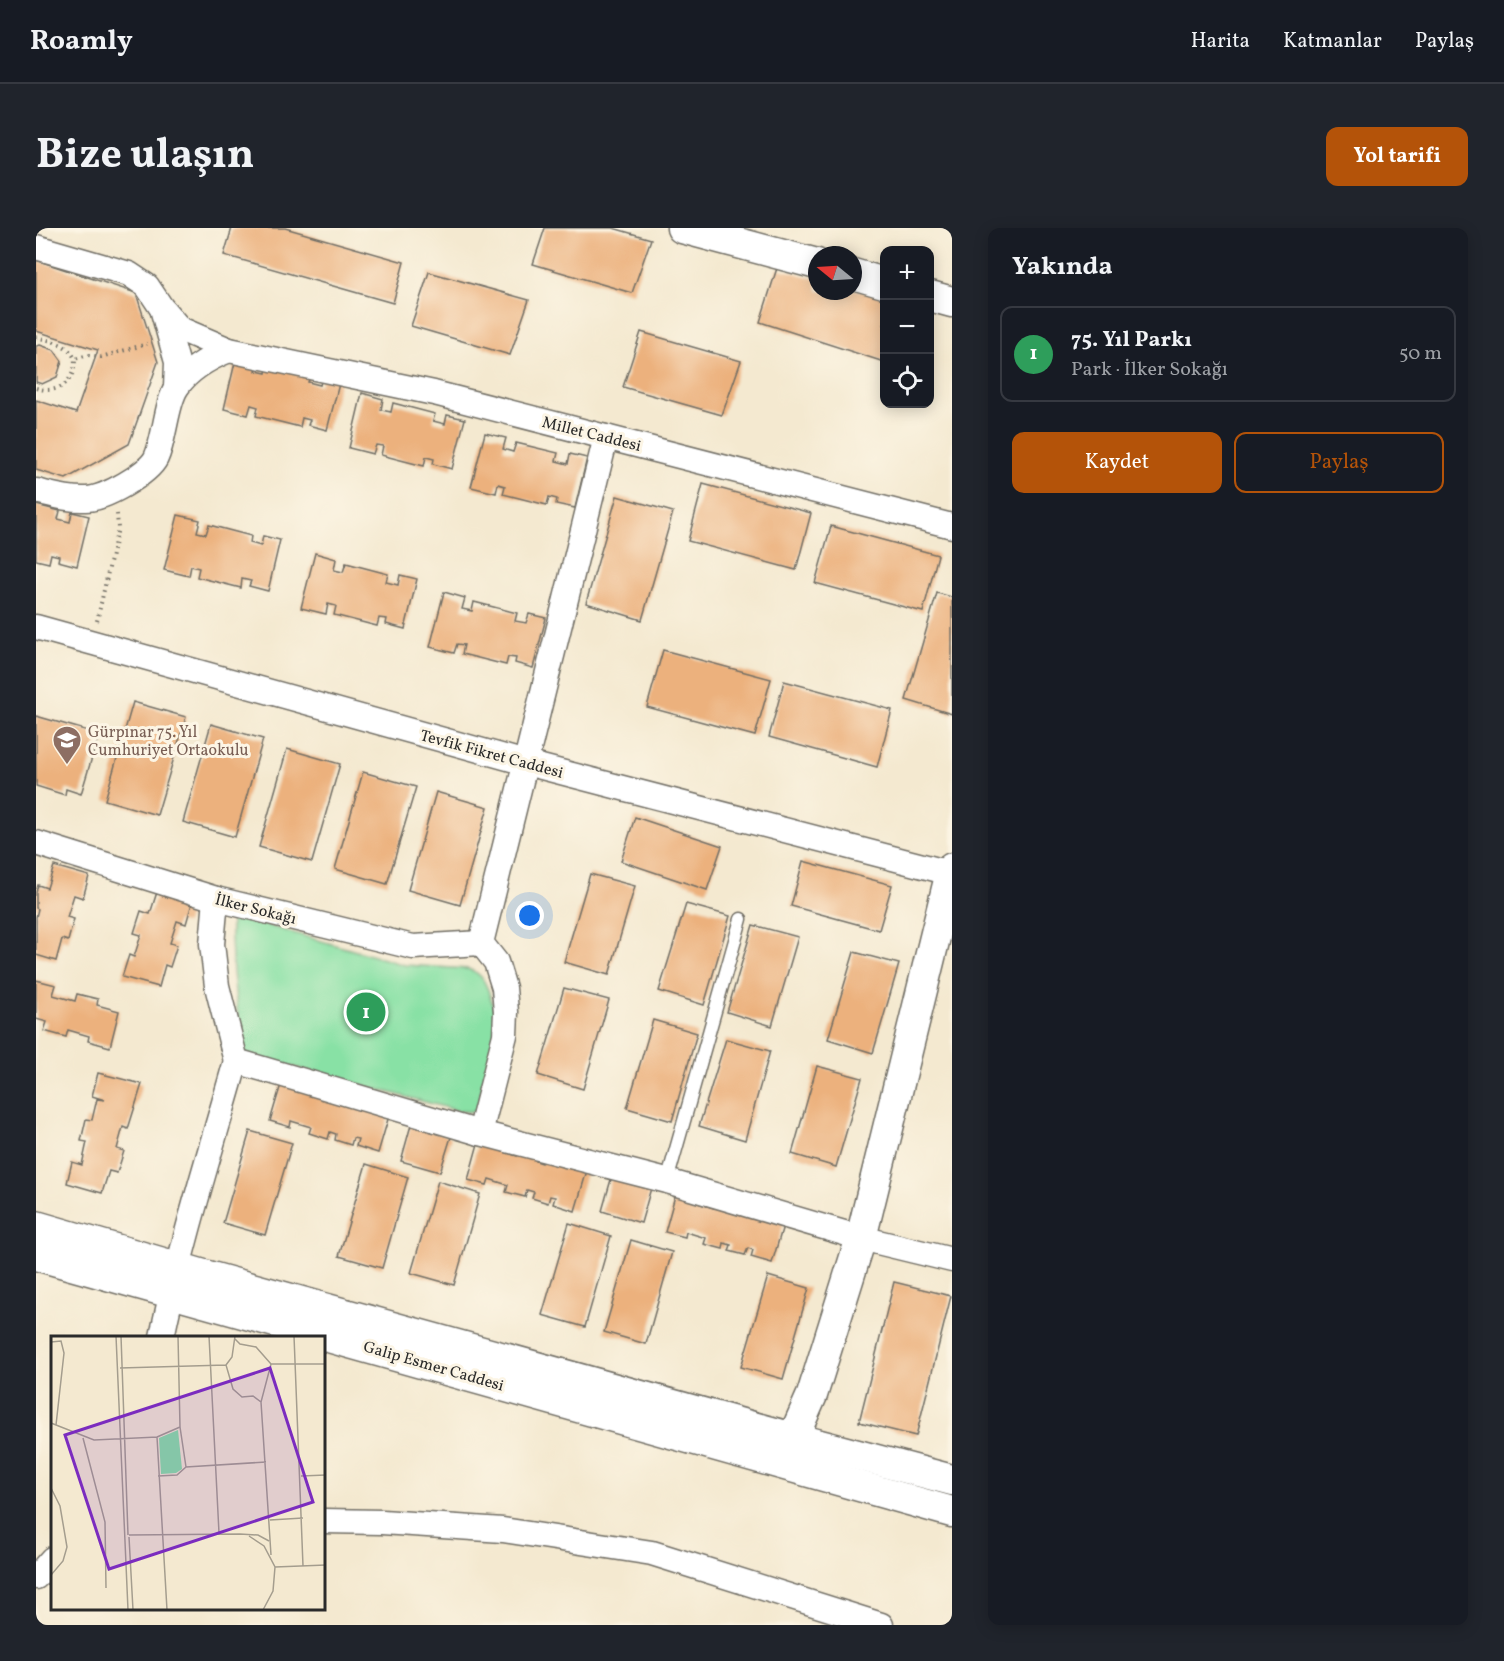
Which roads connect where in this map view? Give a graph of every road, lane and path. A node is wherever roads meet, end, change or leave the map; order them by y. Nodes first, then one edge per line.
1 (682, 228) edge
2 (766, 239) edge
3 (36, 248) edge
4 (808, 260) edge
5 (862, 277) edge
6 (880, 282) edge
7 (934, 297) edge
8 (952, 302) edge
9 (161, 307) junction
10 (36, 337) edge
11 (144, 346) dead end
12 (229, 350) junction
13 (75, 359) junction
14 (36, 388) edge
15 (176, 388) junction
16 (606, 437) junction
17 (36, 492) edge
18 (107, 492) junction
19 (952, 526) edge
20 (36, 627) edge
21 (93, 642) junction
22 (526, 762) junction
23 (36, 843) edge
24 (951, 871) edge
25 (216, 899) junction
26 (741, 919) dead end
27 (481, 943) junction
28 (236, 1061) junction
29 (480, 1133) junction
30 (667, 1181) junction
31 (36, 1226) edge
32 (861, 1239) junction
33 (36, 1255) edge
34 (952, 1260) edge
35 (174, 1280) junction
36 (162, 1336) edge
37 (790, 1449) junction
38 (952, 1480) edge
39 (952, 1512) edge
40 (326, 1521) edge
41 (51, 1560) edge
42 (36, 1577) edge
43 (881, 1625) edge

1 - 2 street
2 - 4 street
3 - 9 street
5 - 6 street
7 - 8 street
9 - 12 street, Millet Caddesi
9 - 15 street
10 - 13 path
11 - 13 path
12 - 15 street
12 - 16 street, Millet Caddesi
13 - 14 path
15 - 18 street
16 - 19 street, Millet Caddesi
16 - 22 street
17 - 18 street
18 - 21 path
20 - 21 street, Tevfik Fikret Caddesi
21 - 22 street, Tevfik Fikret Caddesi
22 - 24 street, Tevfik Fikret Caddesi
22 - 27 street
23 - 25 street, İlker Sokağı
24 - 32 street
25 - 27 street, İlker Sokağı
25 - 28 street
26 - 30 lane
27 - 29 street
28 - 29 street
28 - 35 street
29 - 30 street
30 - 32 street
31 - 35 street
32 - 34 street
32 - 37 street
33 - 35 street, Galip Esmer Caddesi
35 - 36 street
35 - 37 street, Galip Esmer Caddesi
37 - 38 street
37 - 39 street, Galip Esmer Caddesi
40 - 43 street
41 - 42 street

